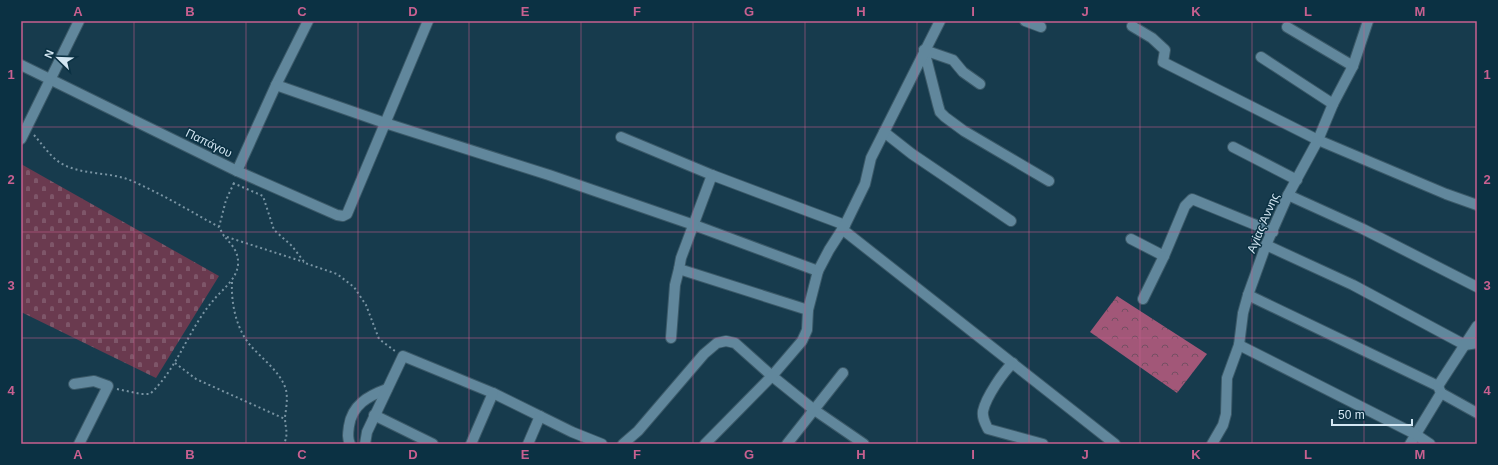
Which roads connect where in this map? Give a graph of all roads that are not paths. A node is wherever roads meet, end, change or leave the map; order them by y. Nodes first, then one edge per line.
1 (79, 21) edge
2 (308, 21) edge
3 (428, 21) edge
4 (940, 21) edge
5 (1025, 21) edge
6 (1368, 21) edge
7 (1132, 26) dead end
8 (1041, 27) dead end
9 (1287, 27) dead end
10 (924, 50) junction
11 (1261, 57) dead end
12 (21, 65) edge
13 (1353, 66) junction
14 (50, 80) junction
15 (980, 84) dead end
16 (276, 85) junction
17 (1333, 104) junction
18 (385, 124) junction
19 (884, 132) junction
20 (621, 137) dead end
21 (21, 139) edge
22 (1318, 140) junction
23 (1233, 147) dead end
24 (237, 171) junction
25 (712, 175) junction
26 (1297, 180) junction
27 (1049, 181) dead end
28 (1288, 195) junction
29 (1477, 205) edge
30 (1011, 221) dead end
31 (694, 225) junction
32 (844, 227) junction
33 (1272, 232) junction
34 (1131, 239) dead end
35 (1266, 245) junction
36 (1164, 256) junction
37 (679, 269) junction
38 (818, 271) junction
39 (1477, 287) edge
40 (1248, 295) junction
41 (1144, 299) dead end
42 (808, 310) junction
43 (1477, 326) edge
44 (671, 338) dead end
45 (1477, 343) edge
46 (1465, 344) junction
47 (1239, 345) junction
48 (1014, 363) junction
49 (843, 373) dead end
50 (772, 376) junction
51 (74, 384) dead end
52 (387, 389) junction
53 (1440, 389) junction
54 (493, 393) junction
55 (813, 409) junction
56 (1477, 413) edge
57 (374, 415) junction
58 (540, 416) junction
59 (1415, 434) junction
60 (79, 444) edge
61 (350, 444) edge
62 (365, 444) edge
63 (433, 444) edge
64 (471, 444) edge
65 (528, 444) edge
66 (602, 444) edge
67 (623, 444) edge
68 (705, 444) edge
69 (787, 444) edge
70 (864, 444) edge
71 (1043, 444) edge
72 (1115, 444) edge
73 (1212, 444) edge
74 (1410, 444) edge
75 (1430, 444) edge

1 - 14 street
2 - 16 street, Παπάγου
3 - 18 street
4 - 10 street
5 - 8 street
6 - 13 street, Αγίας Άννης
7 - 22 street
9 - 13 street
10 - 15 street
10 - 19 street
10 - 27 street
11 - 17 street
12 - 14 street, Παπάγου
13 - 17 street, Αγίας Άννης
14 - 21 street
14 - 24 street, Παπάγου
16 - 18 street
16 - 24 street, Παπάγου
17 - 22 street, Αγίας Άννης
18 - 24 street
18 - 31 street
19 - 30 street
19 - 32 street
20 - 25 street
22 - 26 street, Αγίας Άννης
22 - 29 street
23 - 26 street
25 - 31 street
25 - 32 street
26 - 28 street, Αγίας Άννης
28 - 33 street, Αγίας Άννης
28 - 39 street
31 - 37 street
31 - 38 street
32 - 38 street
32 - 48 street
33 - 35 street, Αγίας Άννης
33 - 36 street
34 - 36 street
35 - 40 street, Αγίας Άννης
35 - 46 street
36 - 41 street
37 - 42 street
37 - 44 street
38 - 42 street
40 - 47 street, Αγίας Άννης
40 - 53 street
42 - 50 street
43 - 46 street
45 - 46 street
46 - 53 street
47 - 59 street
47 - 73 street, Αγίας Άννης
48 - 71 street
48 - 72 street
49 - 55 street
50 - 55 street
50 - 67 street
50 - 68 street
51 - 60 street
52 - 54 street
52 - 57 street
52 - 61 street
53 - 56 street
53 - 59 street
54 - 58 street
54 - 64 street
55 - 69 street
55 - 70 street
57 - 62 street
57 - 63 street
58 - 65 street
58 - 66 street
59 - 74 street
59 - 75 street

